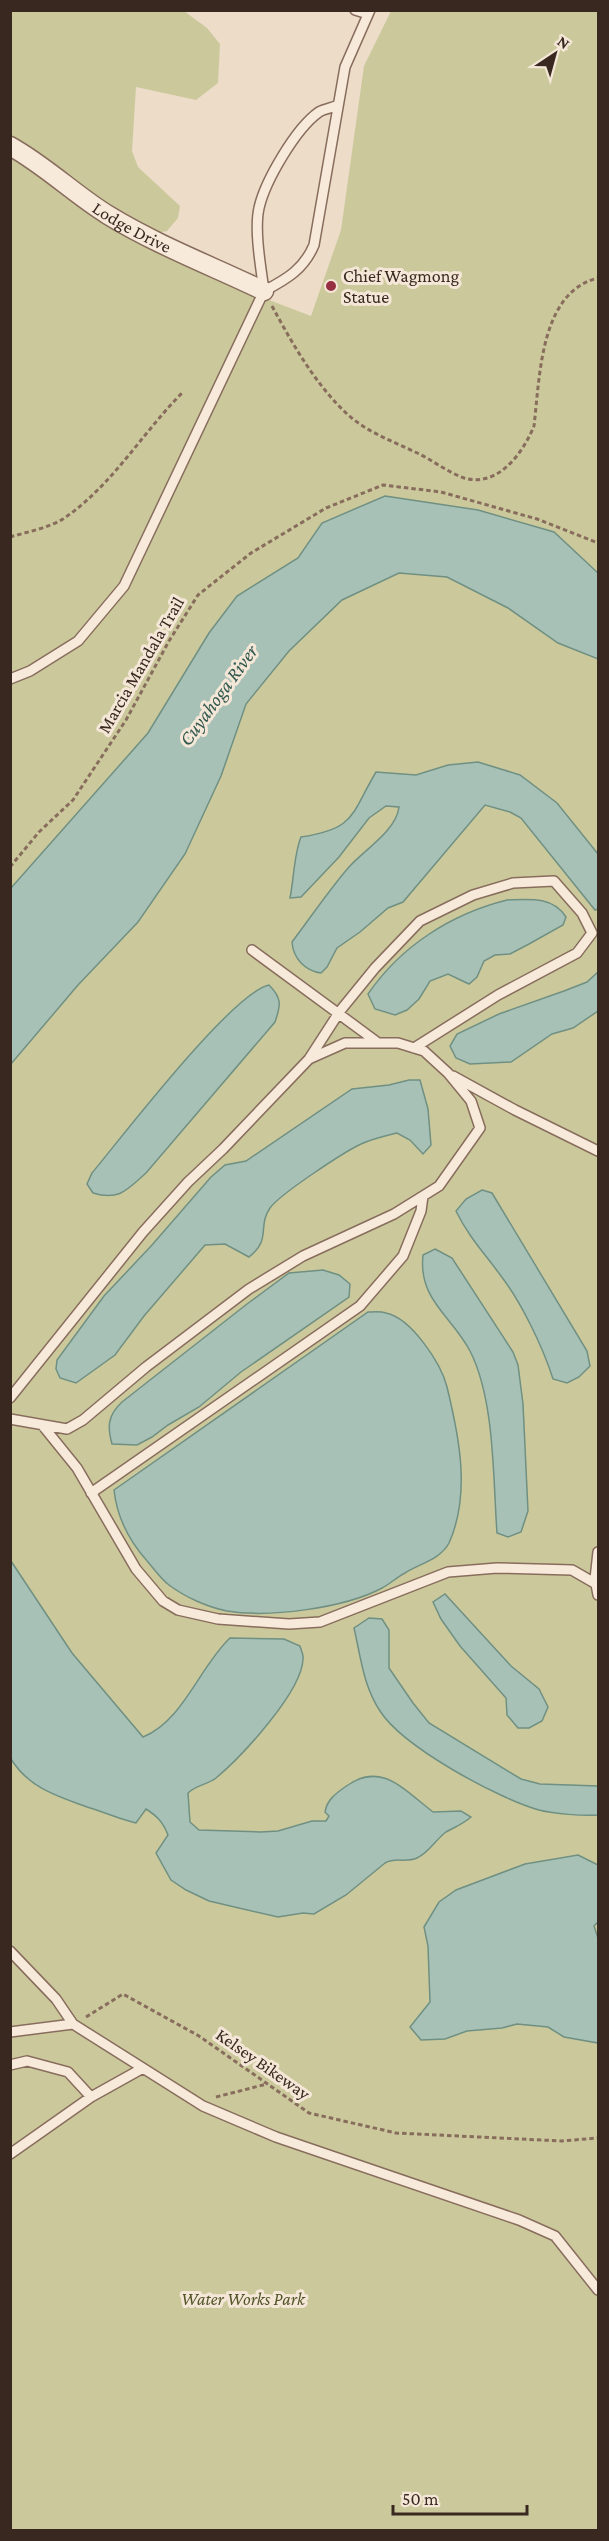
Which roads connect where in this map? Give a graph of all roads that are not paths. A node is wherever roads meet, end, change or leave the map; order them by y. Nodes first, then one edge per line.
1 (355, 10) edge
2 (368, 12) edge
3 (336, 106) junction
4 (10, 146) edge
5 (264, 291) junction
6 (10, 679) edge
7 (252, 950) dead end
8 (338, 1014) junction
9 (377, 1042) junction
10 (414, 1048) junction
11 (309, 1059) junction
12 (448, 1073) junction
13 (598, 1151) edge
14 (423, 1196) junction
15 (10, 1398) edge
16 (10, 1419) edge
17 (43, 1426) junction
18 (91, 1493) junction
19 (598, 1552) edge
20 (598, 1585) edge
21 (598, 1595) edge
22 (10, 1952) edge
23 (73, 2024) junction
24 (10, 2032) edge
25 (10, 2065) edge
26 (143, 2068) junction
27 (91, 2097) junction
28 (10, 2154) edge
29 (598, 2290) edge

1 - 2 lane
2 - 3 lane
3 - 5 lane
3 - 5 lane
4 - 5 street, Lodge Drive
5 - 6 lane
7 - 8 lane
8 - 9 lane
8 - 10 lane
8 - 11 lane
9 - 10 lane
9 - 11 lane
10 - 12 lane
11 - 15 lane
12 - 13 lane
12 - 14 lane
14 - 17 lane
14 - 18 lane
16 - 17 lane
17 - 18 lane
18 - 20 lane
19 - 20 lane
20 - 21 lane
22 - 23 lane
23 - 24 lane
23 - 26 lane
25 - 27 lane
26 - 27 lane
26 - 29 lane
27 - 28 lane

